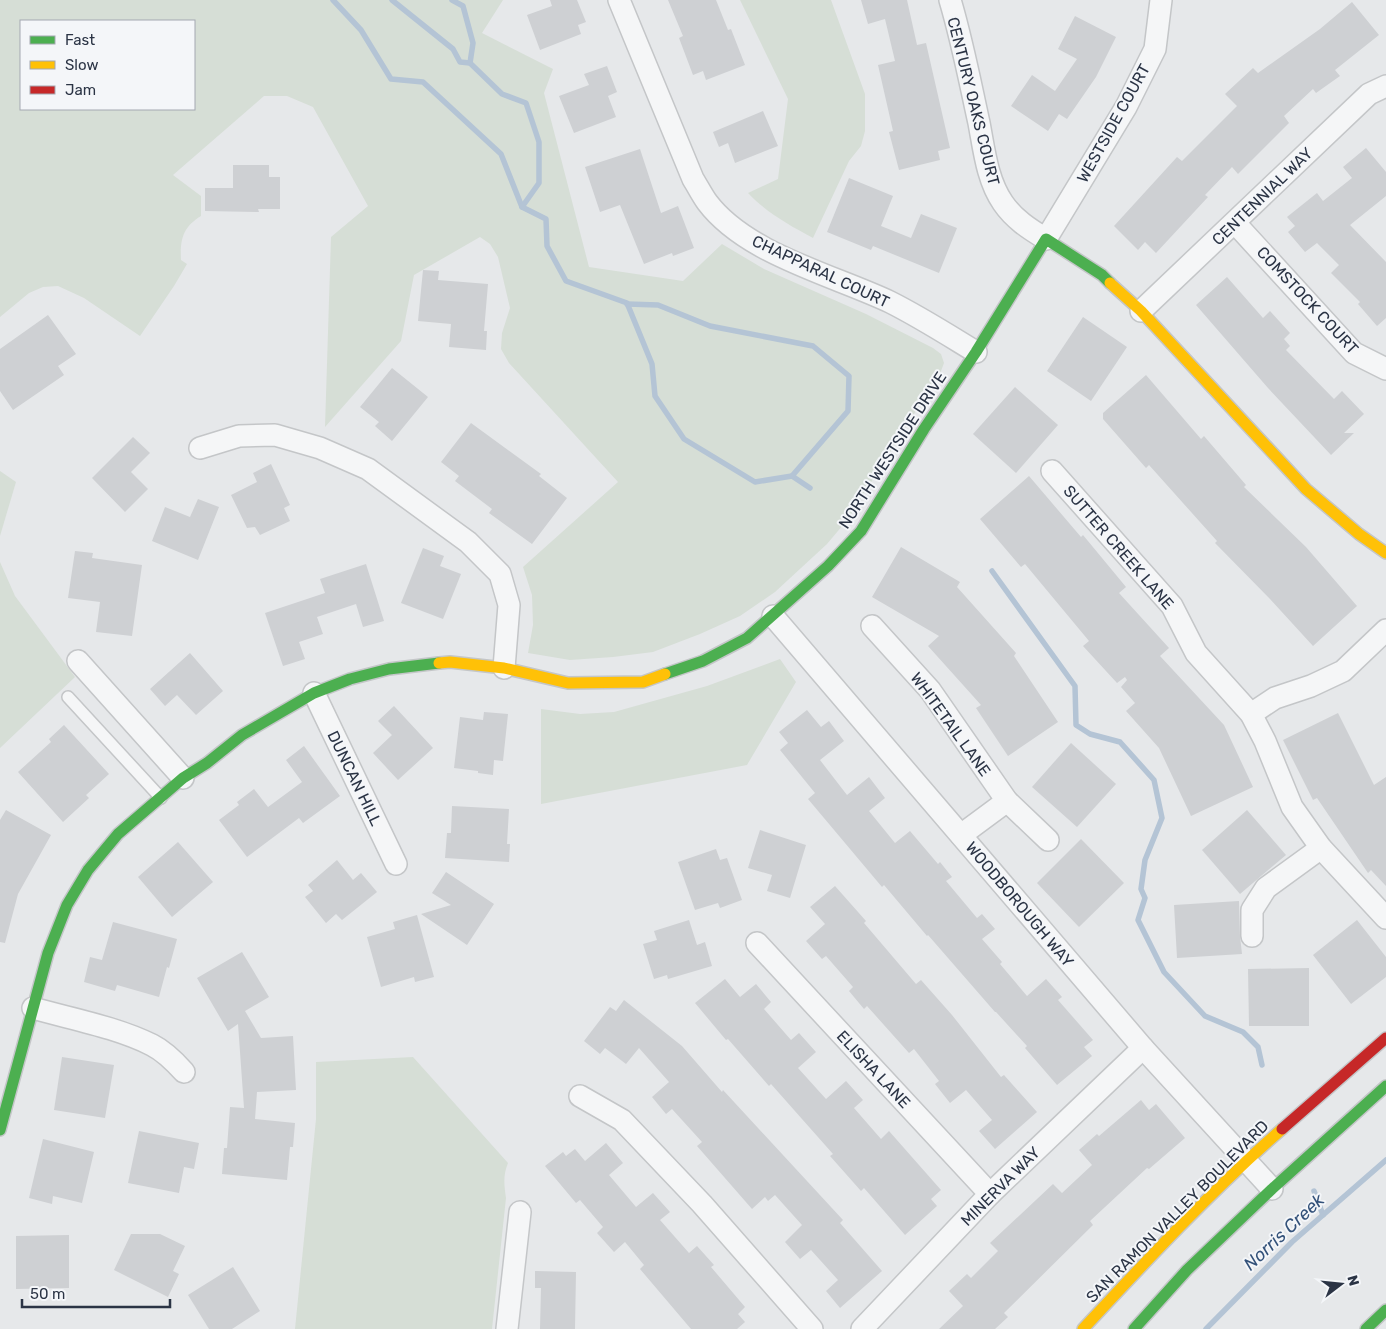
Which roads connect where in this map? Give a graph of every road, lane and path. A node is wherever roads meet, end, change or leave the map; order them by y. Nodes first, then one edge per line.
1 (618, 0) edge
2 (950, 0) edge
3 (1161, 0) edge
4 (1386, 86) edge
5 (1236, 222) junction
6 (1046, 239) junction
7 (1142, 311) junction
8 (976, 352) junction
9 (1386, 369) edge
10 (200, 448) dead end
11 (1052, 471) dead end
12 (1386, 553) edge
13 (773, 616) junction
14 (872, 626) dead end
15 (1386, 630) edge
16 (78, 661) dead end
17 (504, 668) junction
18 (314, 693) junction
19 (68, 697) dead end
20 (1251, 714) junction
21 (183, 778) junction
22 (161, 798) junction
23 (1007, 801) junction
24 (961, 835) junction
25 (1048, 840) dead end
26 (1321, 848) junction
27 (396, 864) dead end
28 (1386, 918) edge
29 (1252, 936) dead end
30 (757, 944) dead end
31 (33, 1008) junction
32 (1386, 1038) edge
33 (1143, 1048) junction
34 (184, 1072) dead end
35 (1386, 1086) edge
36 (580, 1096) dead end
37 (0, 1130) edge
38 (1246, 1160) junction
39 (1272, 1189) junction
40 (990, 1194) junction
41 (520, 1212) dead end
42 (1386, 1310) edge
43 (507, 1329) edge
44 (812, 1329) edge
45 (862, 1329) edge
46 (1084, 1329) edge
47 (1134, 1329) edge
48 (1366, 1329) edge

1 - 8 street, CHAPPARAL COURT
2 - 6 street, CENTURY OAKS COURT
3 - 6 street, WESTSIDE COURT
4 - 5 street, CENTENNIAL WAY
5 - 7 street, CENTENNIAL WAY
5 - 9 street, COMSTOCK COURT
6 - 7 main road
6 - 8 main road, NORTH WESTSIDE DRIVE
7 - 12 main road
8 - 13 main road, NORTH WESTSIDE DRIVE
10 - 17 street
11 - 20 street, SUTTER CREEK LANE
13 - 17 main road, NORTH WESTSIDE DRIVE
13 - 24 street, WOODBOROUGH WAY
14 - 23 street, WHITETAIL LANE
15 - 20 street
16 - 21 street
17 - 18 main road, NORTH WESTSIDE DRIVE
18 - 21 main road, NORTH WESTSIDE DRIVE
18 - 27 street, DUNCAN HILL
19 - 22 lane
20 - 26 street, SUTTER CREEK LANE
21 - 22 main road, NORTH WESTSIDE DRIVE
22 - 31 main road, NORTH WESTSIDE DRIVE
23 - 24 street
23 - 25 street, WHITETAIL LANE
24 - 33 street, WOODBOROUGH WAY
26 - 28 street, SUTTER CREEK LANE
26 - 29 street
30 - 40 street, ELISHA LANE
31 - 34 street
31 - 37 main road, NORTH WESTSIDE DRIVE
32 - 38 main road, SAN RAMON VALLEY BOULEVARD
33 - 38 street, WOODBOROUGH WAY
33 - 40 street, MINERVA WAY
35 - 39 main road
36 - 44 street
38 - 39 street, WOODBOROUGH WAY
38 - 46 main road, SAN RAMON VALLEY BOULEVARD
39 - 47 main road
40 - 45 street, MINERVA WAY
41 - 43 street
42 - 48 main road

